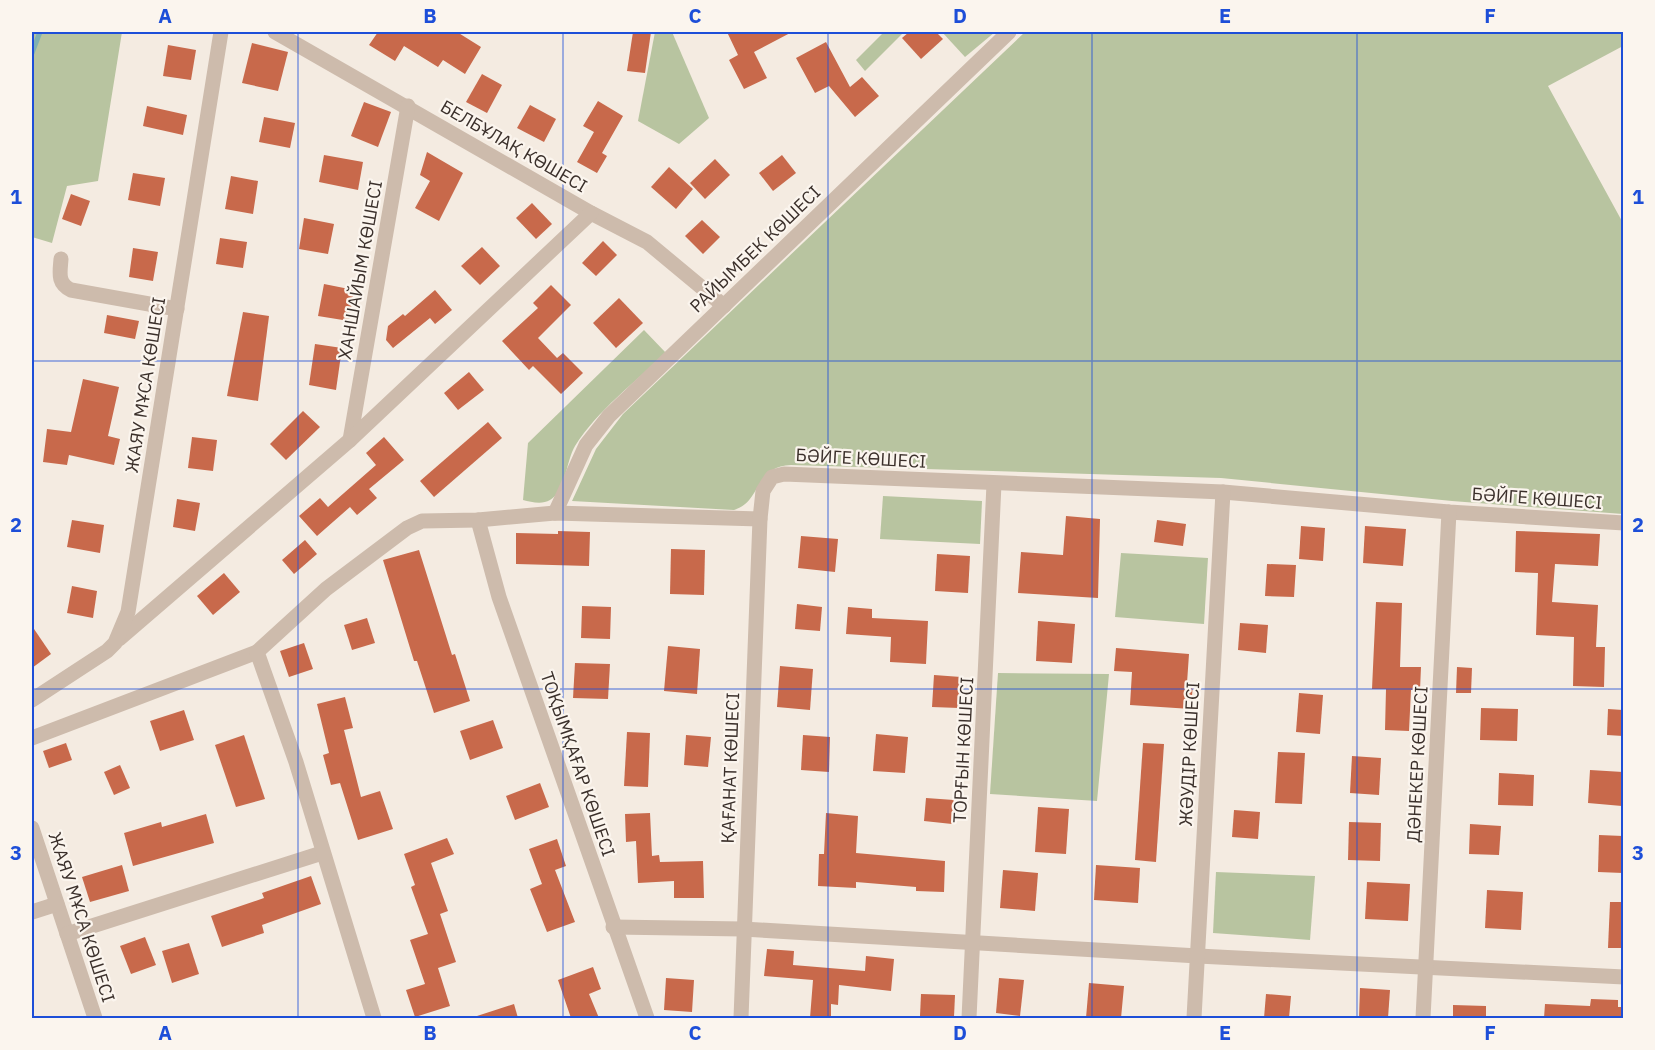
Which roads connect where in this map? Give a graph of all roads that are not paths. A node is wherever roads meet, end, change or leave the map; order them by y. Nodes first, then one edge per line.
1 (222, 32) edge
2 (274, 32) edge
3 (1009, 32) edge
4 (408, 106) junction
5 (591, 213) junction
6 (61, 259) dead end
7 (724, 306) junction
8 (177, 309) junction
9 (350, 440) junction
10 (994, 484) junction
11 (1223, 492) junction
12 (1449, 512) junction
13 (555, 513) junction
14 (760, 519) junction
15 (478, 520) junction
16 (1623, 523) edge
17 (115, 643) junction
18 (257, 652) junction
19 (32, 700) edge
20 (32, 738) edge
21 (32, 828) edge
22 (322, 853) junction
23 (57, 904) junction
24 (32, 912) edge
25 (614, 927) junction
26 (743, 929) junction
27 (67, 934) junction
28 (973, 943) junction
29 (1198, 956) junction
30 (1425, 966) junction
31 (1623, 977) edge
32 (94, 1018) edge
33 (374, 1018) edge
34 (647, 1018) edge
35 (741, 1018) edge
36 (969, 1018) edge
37 (1194, 1018) edge
38 (1423, 1018) edge

1 - 8 street, ЖАЯУ МҰСА КӨШЕСІ
2 - 4 street, БЕЛБҰЛАҚ КӨШЕСІ
3 - 7 street, РАЙЫМБЕК КӨШЕСІ
4 - 5 street, БЕЛБҰЛАҚ КӨШЕСІ
4 - 9 street, ХАНШАЙЫМ КӨШЕСІ
5 - 7 street, БЕЛБҰЛАҚ КӨШЕСІ
5 - 9 street
6 - 8 street
7 - 13 street, РАЙЫМБЕК КӨШЕСІ
8 - 17 street, ЖАЯУ МҰСА КӨШЕСІ
9 - 17 street
10 - 11 street, БӘЙГЕ КӨШЕСІ
10 - 14 street, БӘЙГЕ КӨШЕСІ
10 - 28 street, ТОРҒЫН КӨШЕСІ
11 - 12 street, БӘЙГЕ КӨШЕСІ
11 - 29 street, ЖӘУДІР КӨШЕСІ
12 - 16 street, БӘЙГЕ КӨШЕСІ
12 - 30 street, ДӘНЕКЕР КӨШЕСІ
13 - 14 street
13 - 15 street
14 - 26 street, ҚАҒАНАТ КӨШЕСІ
15 - 18 street
15 - 25 street, ТОҚЫМҚАҒАР КӨШЕСІ
17 - 19 street, ЖАЯУ МҰСА КӨШЕСІ
18 - 20 street
18 - 22 street
21 - 23 street, ЖАЯУ МҰСА КӨШЕСІ
22 - 27 street
22 - 33 street
23 - 24 street
23 - 27 street, ЖАЯУ МҰСА КӨШЕСІ
25 - 26 street
25 - 34 street, ТОҚЫМҚАҒАР КӨШЕСІ
26 - 28 street
26 - 35 street, ҚАҒАНАТ КӨШЕСІ
27 - 32 street, ЖАЯУ МҰСА КӨШЕСІ
28 - 29 street
28 - 36 street, ТОРҒЫН КӨШЕСІ
29 - 30 street
29 - 37 street, ЖӘУДІР КӨШЕСІ
30 - 31 street
30 - 38 street, ДӘНЕКЕР КӨШЕСІ

